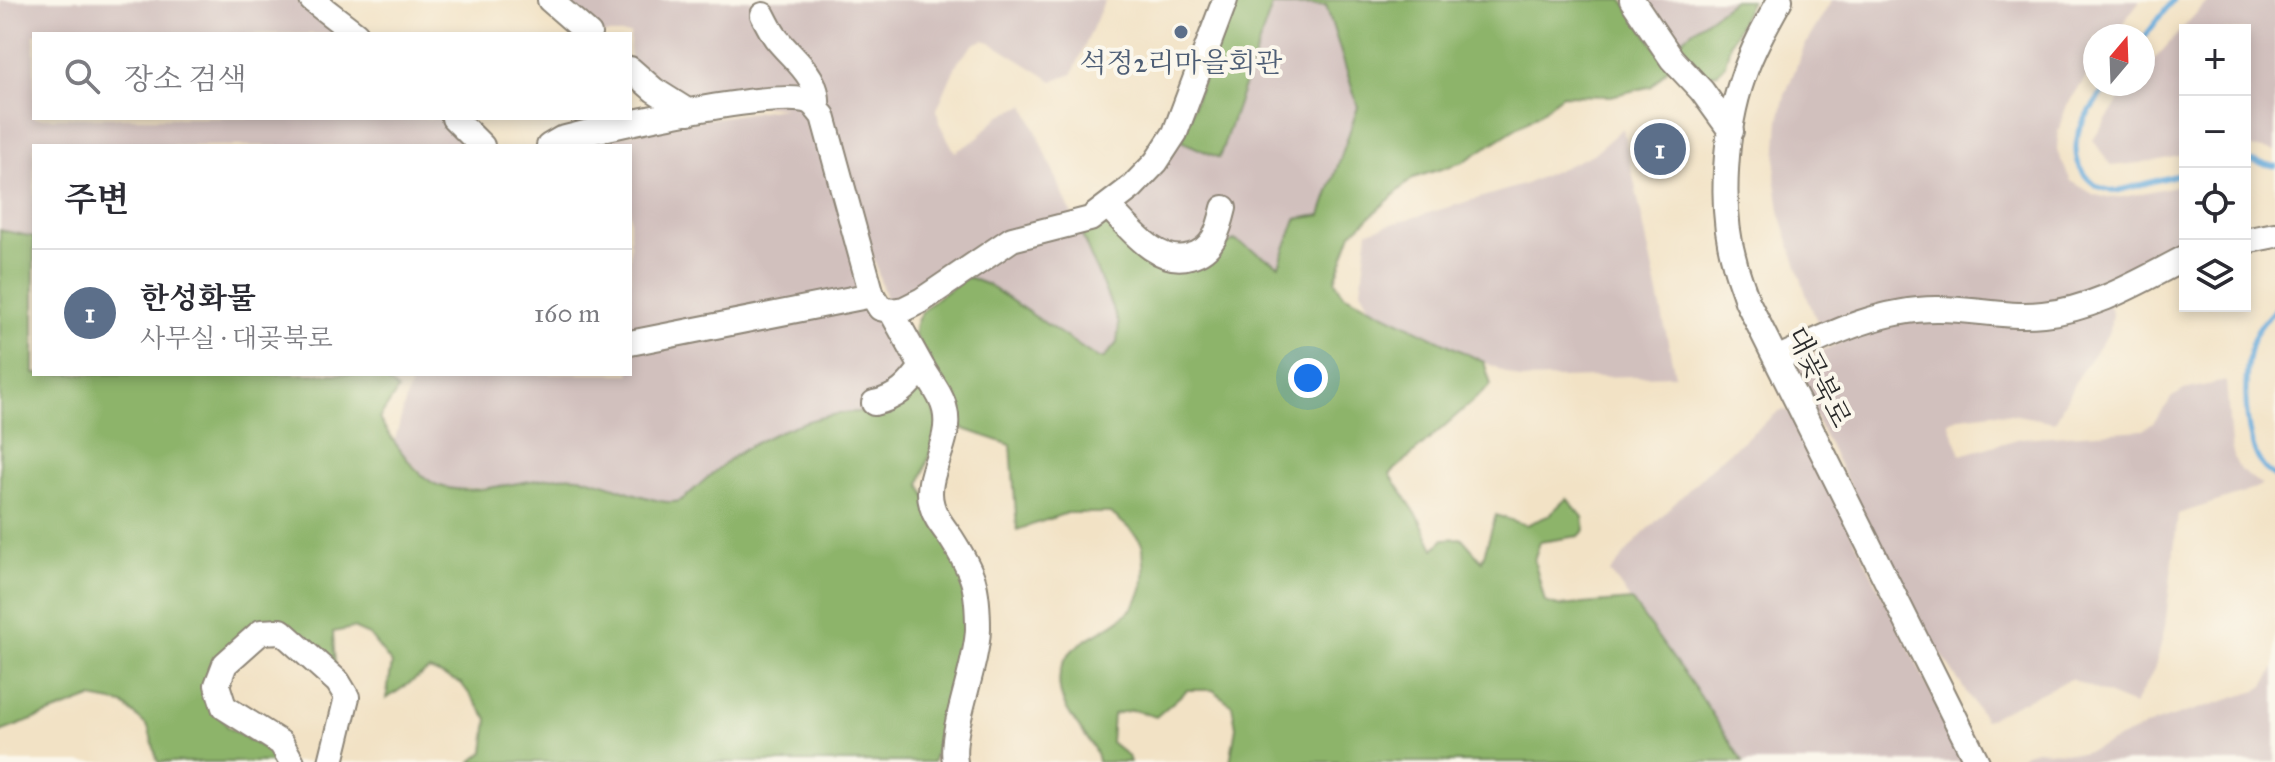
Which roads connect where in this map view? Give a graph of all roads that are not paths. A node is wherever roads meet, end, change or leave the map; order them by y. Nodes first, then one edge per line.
1 (312, 0) edge
2 (550, 0) edge
3 (1225, 0) edge
4 (1632, 0) edge
5 (1780, 0) edge
6 (763, 15) dead end
7 (353, 32) edge
8 (587, 32) edge
9 (632, 71) edge
10 (817, 109) junction
11 (689, 112) junction
12 (456, 120) edge
13 (1731, 131) junction
14 (480, 144) edge
15 (552, 144) edge
16 (1108, 206) junction
17 (1224, 208) dead end
18 (2275, 235) edge
19 (2250, 240) edge
20 (2179, 261) edge
21 (872, 295) junction
22 (891, 311) junction
23 (632, 343) edge
24 (1777, 359) junction
25 (922, 367) junction
26 (874, 403) dead end
27 (287, 753) edge
28 (318, 762) edge
29 (331, 762) edge
30 (955, 762) edge
31 (1977, 762) edge

1 - 7 street
2 - 8 street
3 - 16 street
4 - 13 street
5 - 13 street, 대곶북로
6 - 10 street
9 - 11 street
10 - 11 street
10 - 21 street
11 - 15 street
12 - 14 street
13 - 24 street, 대곶북로
16 - 17 street
16 - 22 street
18 - 19 street
20 - 24 street
21 - 22 street
21 - 23 street
22 - 25 street
24 - 31 street, 대곶북로
25 - 26 street
25 - 30 street
27 - 28 street
27 - 29 street

